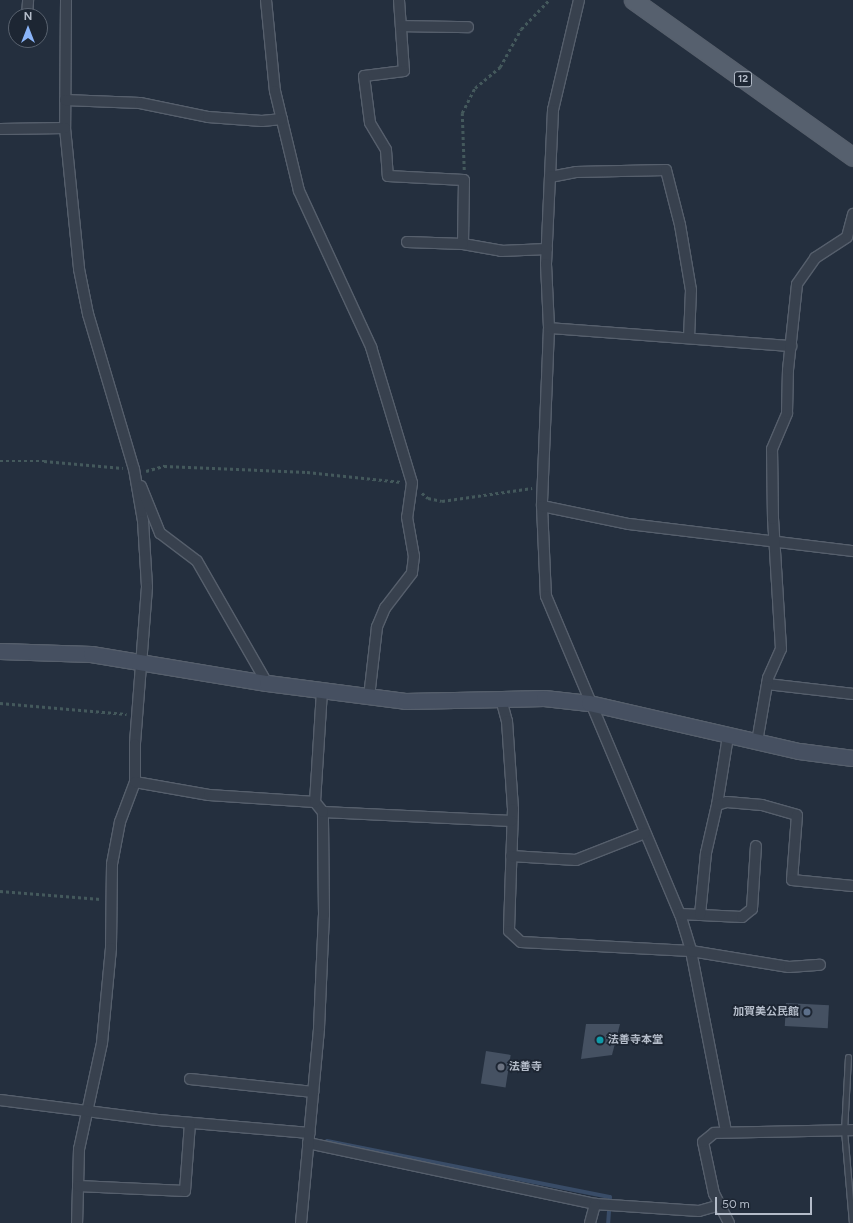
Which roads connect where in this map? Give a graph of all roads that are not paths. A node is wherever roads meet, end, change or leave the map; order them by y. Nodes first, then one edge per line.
1 (66, 0) edge
2 (266, 0) edge
3 (399, 0) edge
4 (579, 0) edge
5 (633, 0) edge
6 (401, 26) junction
7 (468, 27) dead end
8 (65, 100) junction
9 (282, 119) junction
10 (65, 128) junction
11 (0, 129) edge
12 (853, 157) edge
13 (550, 177) junction
14 (853, 214) edge
15 (407, 242) dead end
16 (463, 244) junction
17 (547, 249) junction
18 (549, 328) junction
19 (689, 337) junction
20 (791, 346) junction
21 (134, 469) junction
22 (542, 506) junction
23 (775, 543) junction
24 (853, 551) edge
25 (0, 651) edge
26 (140, 661) junction
27 (267, 683) junction
28 (767, 684) junction
29 (322, 691) junction
30 (853, 694) edge
31 (369, 697) junction
32 (501, 699) junction
33 (589, 703) junction
34 (728, 736) junction
35 (757, 742) junction
36 (853, 758) edge
37 (135, 782) junction
38 (315, 802) junction
39 (717, 805) junction
40 (323, 812) junction
41 (512, 821) junction
42 (644, 833) junction
43 (756, 846) dead end
44 (511, 856) junction
45 (853, 886) edge
46 (680, 914) junction
47 (700, 915) junction
48 (691, 951) junction
49 (820, 965) dead end
50 (848, 1057) dead end
51 (190, 1079) dead end
52 (313, 1092) junction
53 (0, 1100) edge
54 (86, 1111) junction
55 (190, 1123) junction
56 (848, 1130) edge
57 (726, 1131) junction
58 (309, 1138) junction
59 (78, 1186) junction
60 (599, 1204) junction
61 (720, 1205) junction
62 (77, 1223) edge
63 (301, 1223) edge
64 (590, 1223) edge
65 (729, 1223) edge
66 (852, 1223) edge

1 - 8 street
2 - 9 street
3 - 6 street
4 - 13 street
5 - 12 main road, 12
6 - 7 street
6 - 16 street
8 - 9 street
8 - 10 street
9 - 31 street
10 - 11 street
10 - 21 street
13 - 17 street
13 - 19 street
14 - 20 street
15 - 16 street
16 - 17 street
17 - 18 street
18 - 19 street
18 - 22 street
19 - 20 street
20 - 23 street
21 - 26 street
21 - 27 street
22 - 23 street
22 - 33 street
23 - 24 street
23 - 28 street
25 - 26 street
26 - 27 street
26 - 37 street
27 - 29 street
28 - 30 street
28 - 35 street
29 - 31 street
29 - 38 street
31 - 32 street
32 - 33 street
32 - 41 street
33 - 34 street
33 - 42 street
34 - 35 street
34 - 39 street
35 - 36 street
37 - 38 street
37 - 54 street
38 - 40 street
39 - 45 street
39 - 47 street
40 - 41 street
40 - 52 street
41 - 44 street
42 - 44 street
42 - 46 street
43 - 47 street
44 - 48 street
46 - 47 street
46 - 48 street
48 - 49 street
48 - 57 street
50 - 56 lane
51 - 52 street
52 - 58 street
53 - 54 street
54 - 55 street
54 - 59 street
55 - 58 street
55 - 59 street
56 - 57 street
56 - 66 lane
57 - 61 street
58 - 60 street
58 - 63 street
59 - 62 street
60 - 61 street
60 - 64 street
61 - 65 street

